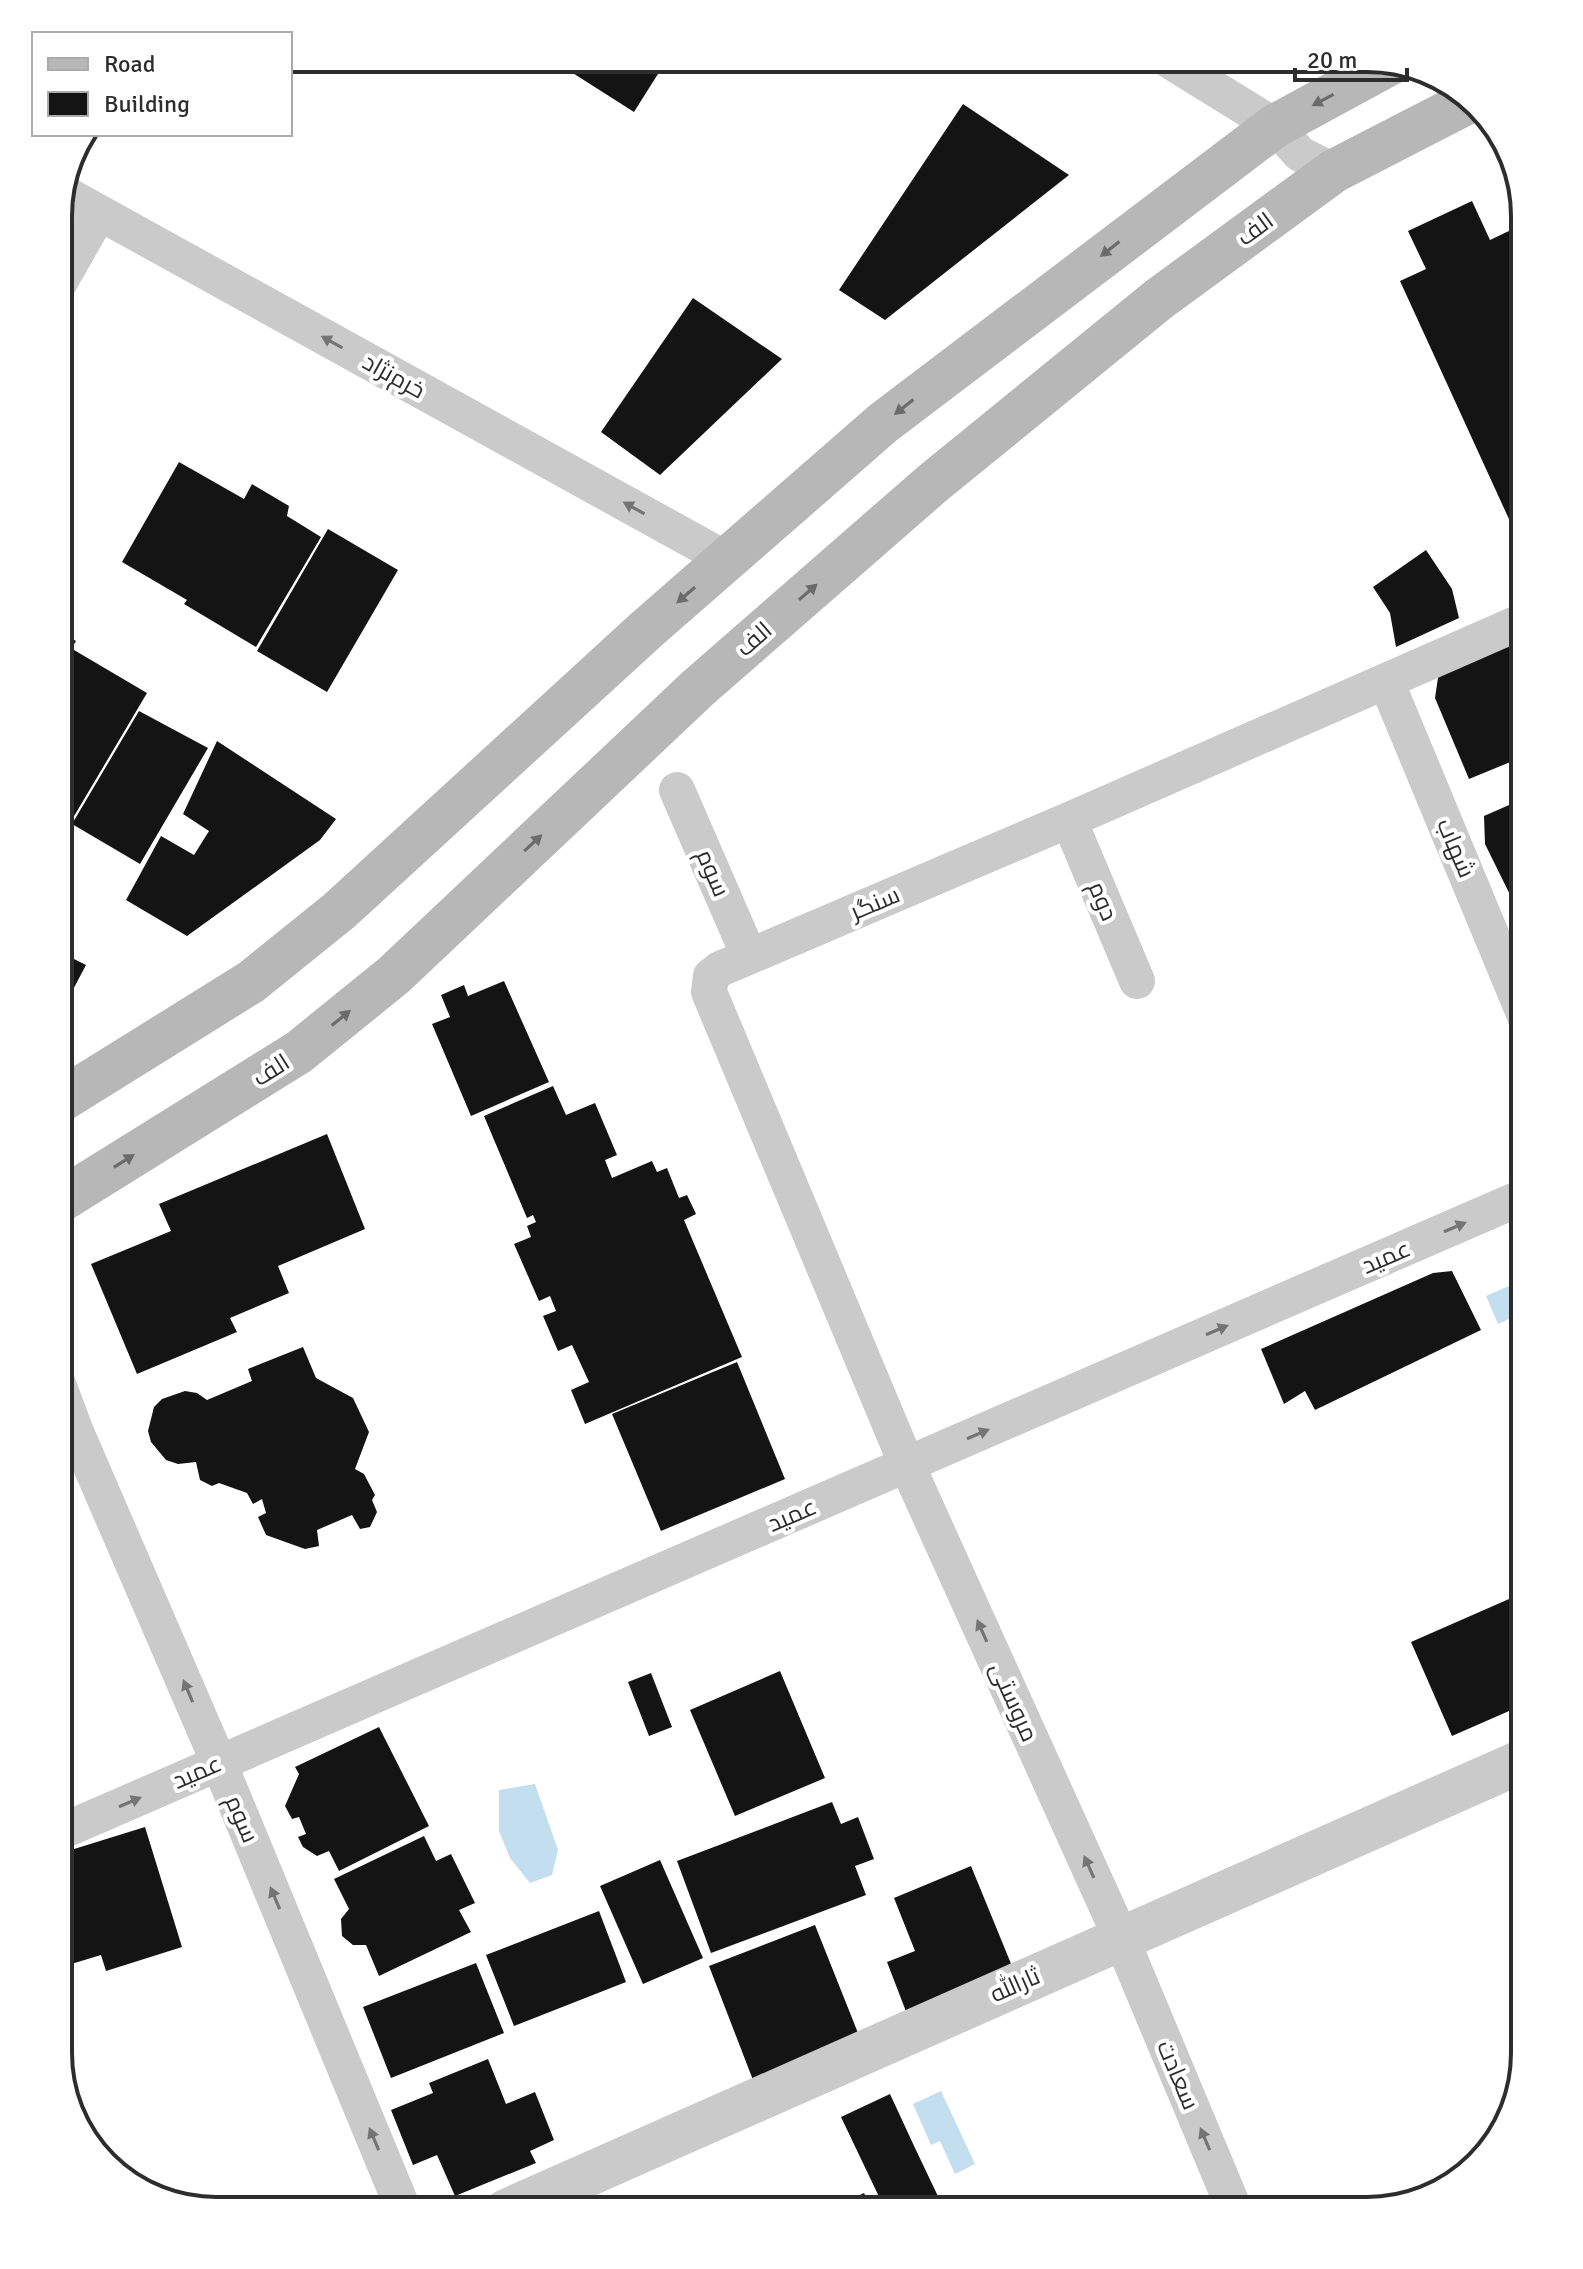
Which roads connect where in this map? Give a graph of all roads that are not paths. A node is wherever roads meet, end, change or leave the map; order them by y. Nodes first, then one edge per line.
1 (1188, 72) edge
2 (1374, 72) edge
3 (1460, 106) edge
4 (1275, 126) junction
5 (1334, 171) junction
6 (73, 198) edge
7 (99, 213) junction
8 (72, 260) edge
9 (726, 559) junction
10 (1511, 626) edge
11 (1386, 681) junction
12 (677, 790) dead end
13 (1069, 820) junction
14 (749, 956) junction
15 (1137, 981) dead end
16 (1511, 982) edge
17 (72, 1093) edge
18 (72, 1196) edge
19 (1511, 1202) edge
20 (72, 1421) edge
21 (907, 1465) junction
22 (219, 1763) junction
23 (1511, 1766) edge
24 (72, 1827) edge
25 (1121, 1938) junction
26 (398, 2197) edge
27 (538, 2197) edge
28 (1229, 2197) edge

1 - 4 street
2 -> 4 main road
3 - 5 main road, الف
4 - 5 street
4 -> 9 main road
18 -> 5 main road, الف
6 - 7 street, خرم‌نژاد
7 - 8 street
9 -> 7 street, خرم‌نژاد
9 -> 17 main road
10 - 11 street, سنگر
11 - 13 street, سنگر
11 - 16 street, شهاب
12 - 14 street, سوم
13 - 14 street, سنگر
13 - 15 street, دوم
14 - 21 street, سنگر
21 -> 19 street, عمید
22 -> 20 street, سوم
21 - 22 street, عمید
25 -> 21 street, مروستی
24 -> 22 street, عمید
26 -> 22 street, سوم
23 - 25 street, ثارالله
25 - 27 street, ثارالله
28 -> 25 street, سعادت

